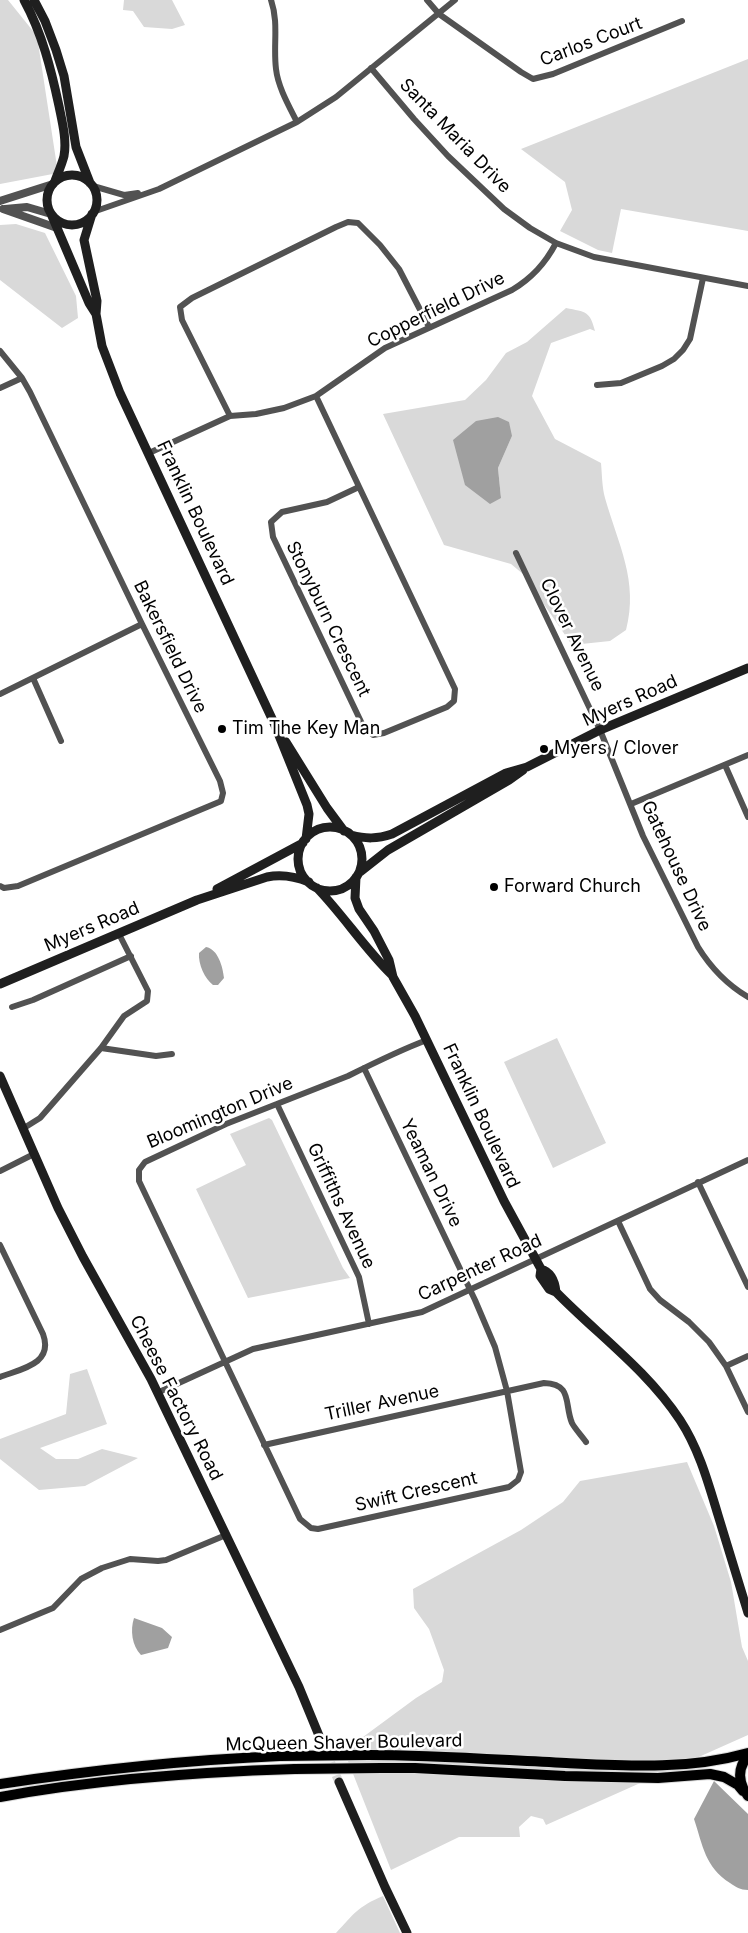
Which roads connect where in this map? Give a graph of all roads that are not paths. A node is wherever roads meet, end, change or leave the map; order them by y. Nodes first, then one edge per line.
1 (24, 0) edge
2 (34, 0) edge
3 (270, 0) edge
4 (427, 0) edge
5 (455, 0) edge
6 (438, 14) junction
7 (682, 21) dead end
8 (371, 68) junction
9 (297, 122) junction
10 (54, 183) junction
11 (91, 185) junction
12 (159, 189) junction
13 (0, 200) edge
14 (2, 210) edge
15 (92, 213) junction
16 (51, 214) junction
17 (57, 228) junction
18 (556, 243) junction
19 (703, 278) junction
20 (748, 286) edge
21 (96, 314) junction
22 (429, 327) junction
23 (0, 351) edge
24 (22, 378) junction
25 (597, 386) dead end
26 (0, 388) edge
27 (316, 396) junction
28 (230, 416) junction
29 (150, 453) junction
30 (358, 487) junction
31 (516, 553) dead end
32 (142, 624) junction
33 (748, 668) edge
34 (33, 678) junction
35 (0, 694) edge
36 (274, 723) junction
37 (600, 730) junction
38 (61, 741) dead end
39 (748, 755) edge
40 (725, 765) junction
41 (527, 767) junction
42 (630, 804) junction
43 (748, 817) edge
44 (348, 833) junction
45 (304, 841) junction
46 (358, 874) junction
47 (309, 882) junction
48 (0, 886) edge
49 (317, 888) junction
50 (197, 900) junction
51 (119, 934) junction
52 (131, 956) junction
53 (393, 976) junction
54 (0, 984) edge
55 (748, 997) edge
56 (12, 1007) dead end
57 (427, 1040) junction
58 (101, 1048) junction
59 (172, 1054) dead end
60 (364, 1068) junction
61 (0, 1076) edge
62 (277, 1104) junction
63 (24, 1128) junction
64 (34, 1154) junction
65 (748, 1160) edge
66 (0, 1171) edge
67 (698, 1182) junction
68 (618, 1221) junction
69 (0, 1245) edge
70 (536, 1259) junction
71 (748, 1287) edge
72 (470, 1291) junction
73 (369, 1324) junction
74 (748, 1356) edge
75 (224, 1361) junction
76 (726, 1366) junction
77 (0, 1377) edge
78 (507, 1392) junction
79 (158, 1393) junction
80 (748, 1412) edge
81 (586, 1442) dead end
82 (264, 1445) junction
83 (226, 1535) junction
84 (748, 1613) edge
85 (0, 1630) edge
86 (320, 1738) tunnel mouth
87 (748, 1754) edge
88 (339, 1782) tunnel mouth
89 (0, 1784) edge
90 (746, 1794) edge
91 (0, 1797) edge
92 (407, 1933) edge

1 - 10 main road
2 - 11 main road
3 - 9 street
4 - 6 street
5 - 6 street
6 - 7 street, Carlos Court
6 - 8 street
8 - 9 street
8 - 18 street, Santa Maria Drive
9 - 12 street
10 - 11 main road
10 - 13 street
10 - 16 main road
11 - 12 street
11 - 15 main road
12 - 15 street
14 - 16 street
14 - 17 street
15 - 16 main road
15 - 21 main road, Franklin Boulevard
16 - 17 main road, Franklin Boulevard
17 - 21 main road, Franklin Boulevard
18 - 19 street, Santa Maria Drive
18 - 22 street, Copperfield Drive
19 - 20 street, Santa Maria Drive
19 - 25 street
21 - 29 main road, Franklin Boulevard
22 - 27 street, Copperfield Drive
22 - 28 street
23 - 24 street, Bakersfield Drive
24 - 26 street
24 - 32 street, Bakersfield Drive
27 - 28 street, Copperfield Drive
27 - 30 street, Stonyburn Crescent
28 - 29 street, Copperfield Drive
29 - 36 main road, Franklin Boulevard
30 - 30 street, Stonyburn Crescent
31 - 37 street, Clover Avenue
32 - 34 street
32 - 48 street, Bakersfield Drive
33 - 37 main road, Myers Road
34 - 35 street
34 - 38 street
36 - 44 main road, Franklin Boulevard
36 - 45 main road, Franklin Boulevard
37 - 41 main road, Myers Road
37 - 42 street, Gatehouse Drive
39 - 40 street
40 - 42 street
40 - 43 street
41 - 44 main road, Myers Road
41 - 46 main road, Myers Road
42 - 55 street, Gatehouse Drive
44 - 45 main road
44 - 46 main road
45 - 47 main road
45 - 50 main road, Myers Road
46 - 49 main road
46 - 53 main road, Franklin Boulevard
47 - 49 main road
47 - 50 main road, Myers Road
49 - 53 main road, Franklin Boulevard
50 - 51 main road, Myers Road
51 - 52 street
51 - 54 main road, Myers Road
52 - 56 street
52 - 58 street
53 - 57 main road, Franklin Boulevard
57 - 60 street, Bloomington Drive
57 - 70 main road, Franklin Boulevard
58 - 59 street
58 - 63 street
60 - 62 street, Bloomington Drive
60 - 72 street, Yeaman Drive
61 - 63 main road, Cheese Factory Road
62 - 73 street, Griffiths Avenue
62 - 75 street, Bloomington Drive
63 - 64 main road, Cheese Factory Road
64 - 66 street
64 - 79 main road, Cheese Factory Road
65 - 67 street, Carpenter Road
67 - 68 street, Carpenter Road
67 - 71 street
68 - 70 street, Carpenter Road
68 - 76 street
69 - 77 street
70 - 72 street, Carpenter Road
70 - 84 main road, Franklin Boulevard
72 - 73 street, Carpenter Road
72 - 78 street, Swift Crescent
73 - 75 street, Carpenter Road
74 - 76 street
75 - 79 street, Carpenter Road
75 - 82 street, Swift Crescent
76 - 80 street
78 - 81 street, Triller Avenue
78 - 82 street, Triller Avenue
78 - 82 street, Swift Crescent
79 - 83 main road, Cheese Factory Road
83 - 85 street
83 - 86 main road, Cheese Factory Road
87 - 89 main road, McQueen Shaver Boulevard, bridge
87 - 90 main road
88 - 92 main road
90 - 91 main road, McQueen Shaver Boulevard, bridge

